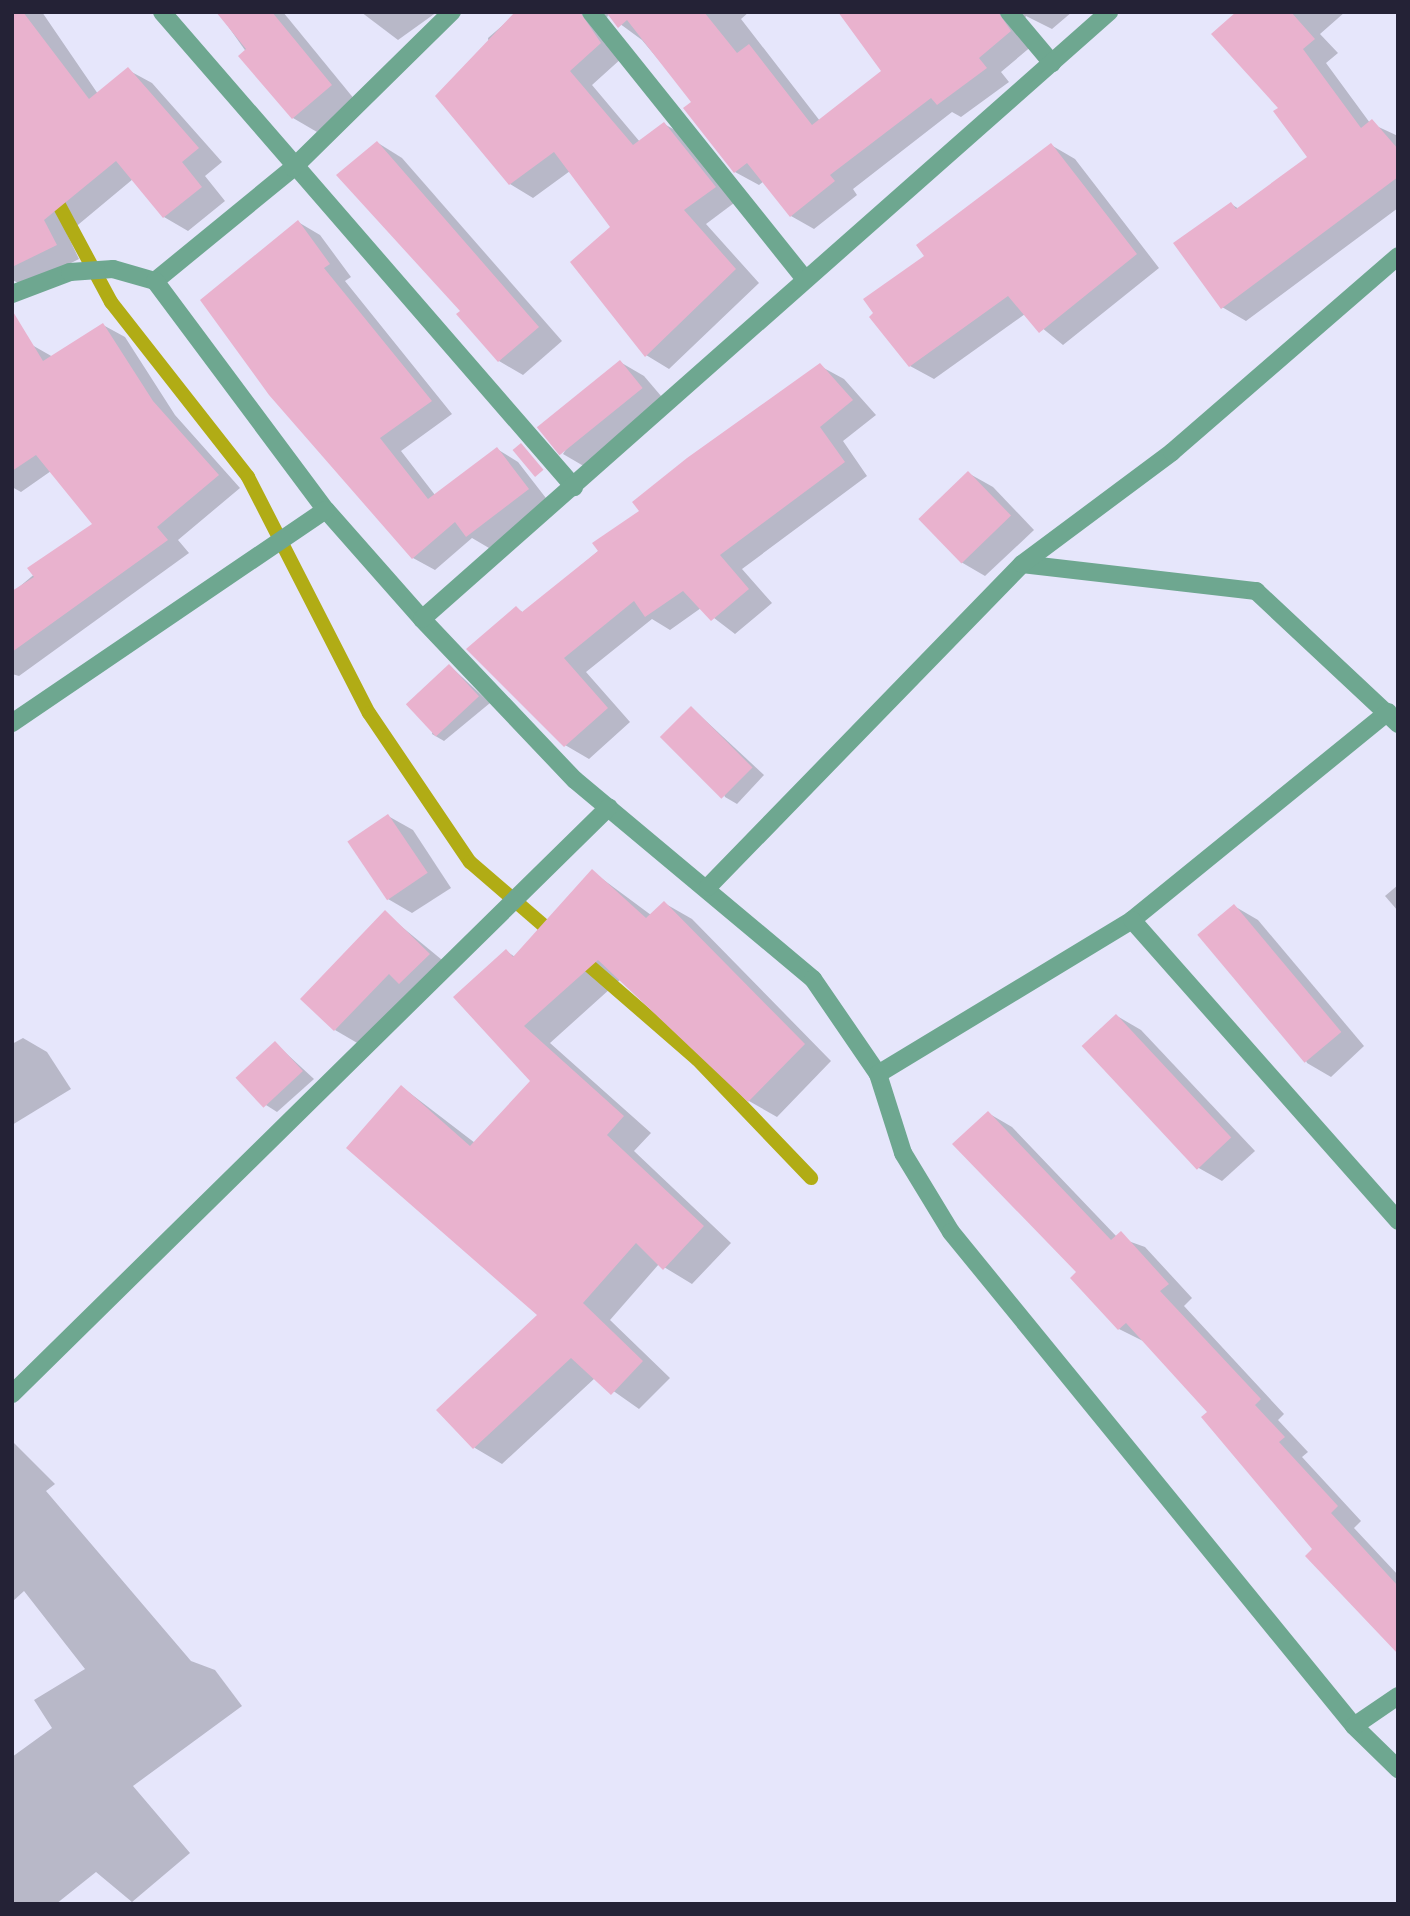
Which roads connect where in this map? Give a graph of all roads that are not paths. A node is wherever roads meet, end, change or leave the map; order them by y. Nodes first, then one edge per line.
1 (162, 12) edge
2 (452, 12) edge
3 (592, 12) edge
4 (1009, 12) edge
5 (1109, 12) edge
6 (1052, 63) junction
7 (293, 168) junction
8 (1397, 259) edge
9 (803, 277) junction
10 (155, 281) junction
11 (12, 294) edge
12 (573, 488) junction
13 (326, 510) junction
14 (1022, 564) junction
15 (422, 619) junction
16 (1393, 718) edge
17 (12, 723) edge
18 (609, 807) junction
19 (708, 887) junction
20 (1132, 920) junction
21 (878, 1074) junction
22 (1398, 1221) edge
23 (12, 1394) edge
24 (1398, 1696) edge
25 (1354, 1726) junction
26 (1398, 1769) edge

1 - 7 street
2 - 7 street
3 - 9 street
4 - 6 street
5 - 6 street
6 - 9 street
7 - 10 street
7 - 12 street
8 - 14 street
9 - 12 street
10 - 11 street
10 - 13 street
12 - 15 street
13 - 15 street
13 - 17 street
14 - 16 street
14 - 19 street
15 - 18 street
16 - 20 street
18 - 19 street
18 - 23 street
19 - 21 street
20 - 21 street
20 - 22 street
21 - 25 street
24 - 25 street
25 - 26 street

